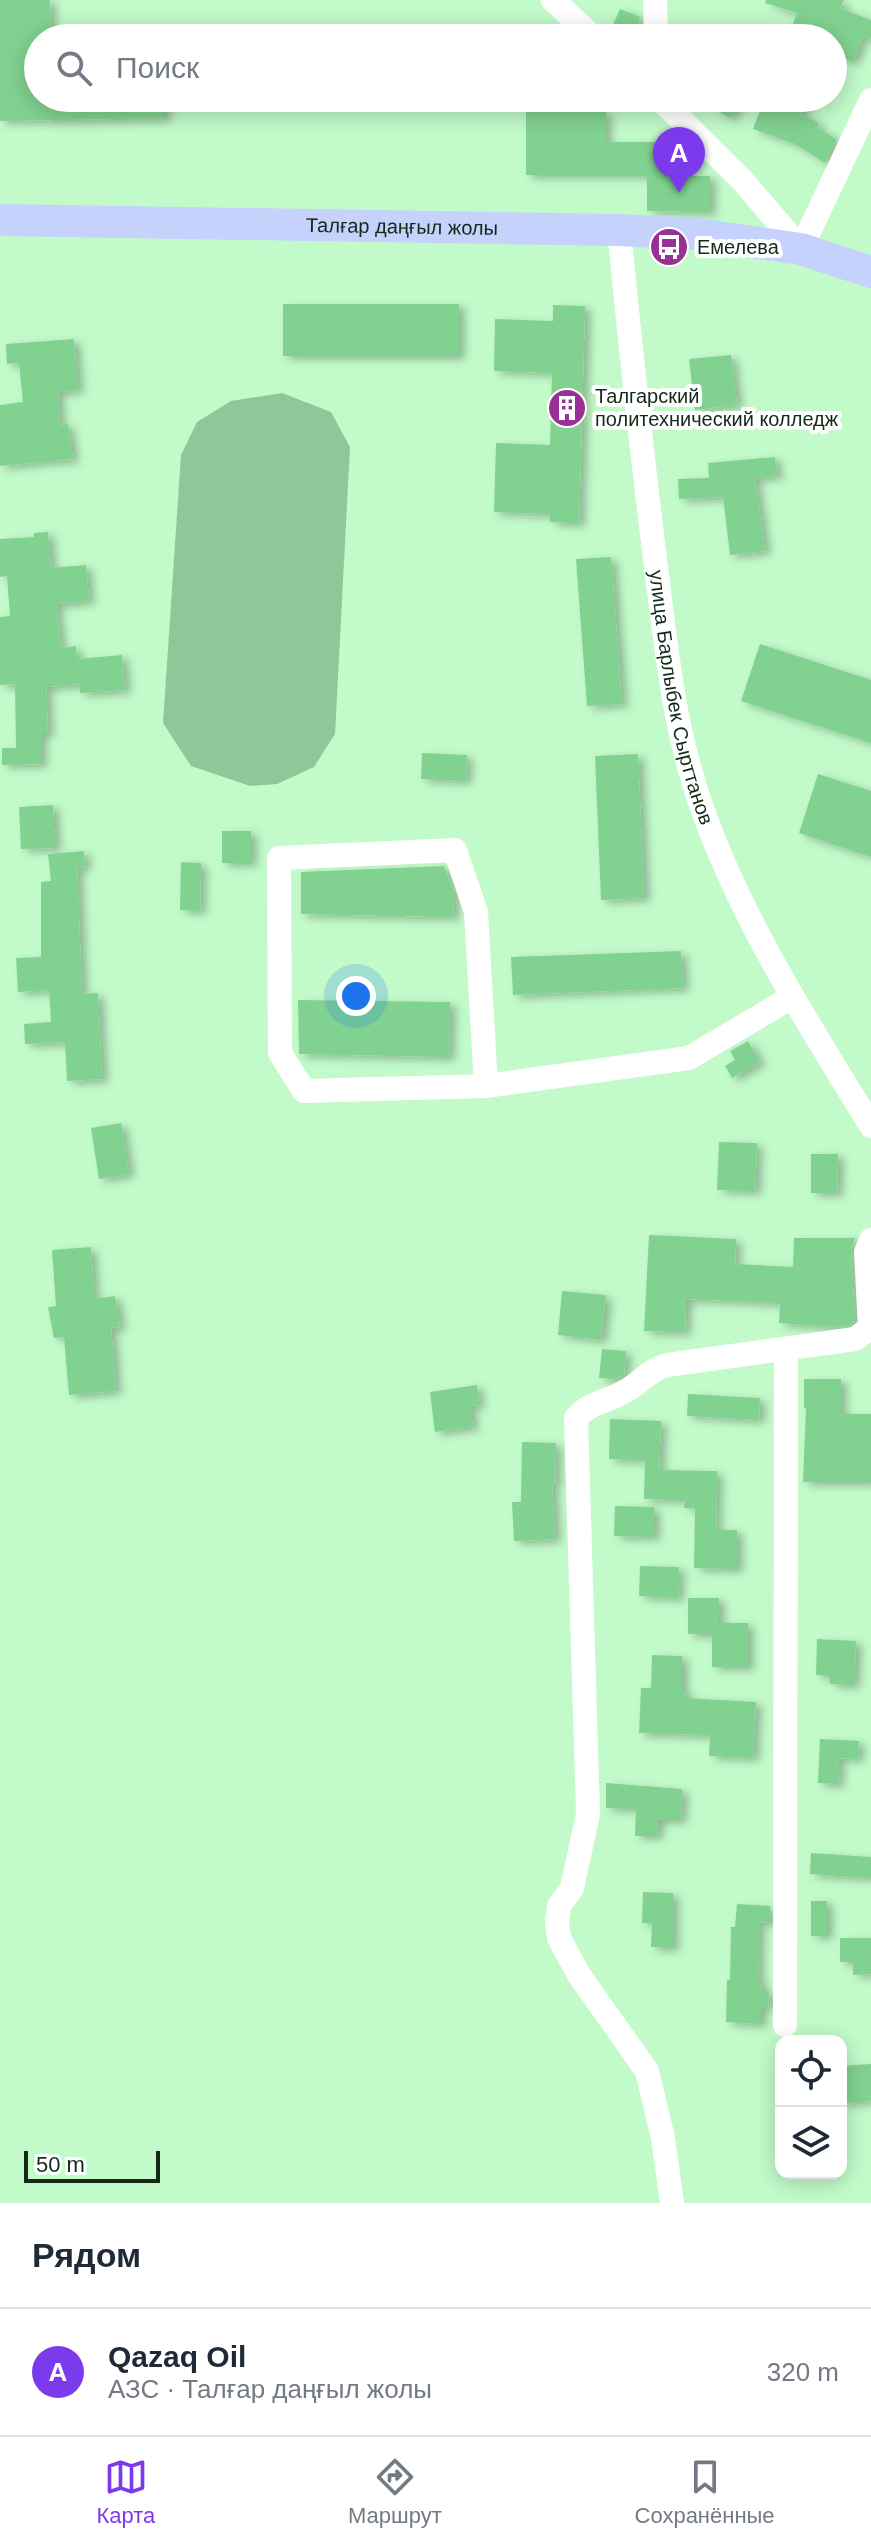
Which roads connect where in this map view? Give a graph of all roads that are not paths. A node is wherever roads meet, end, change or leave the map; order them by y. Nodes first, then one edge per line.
1 (553, 0) edge
2 (655, 0) edge
3 (579, 24) edge
4 (656, 24) edge
5 (871, 100) edge
6 (673, 112) edge
7 (0, 220) edge
8 (619, 230) junction
9 (801, 249) junction
10 (871, 272) edge
11 (792, 997) junction
12 (486, 1086) junction
13 (871, 1126) edge
14 (871, 1240) edge
15 (786, 1349) junction
16 (785, 2025) dead end
17 (672, 2203) edge

1 - 3 street
2 - 4 street
5 - 9 street
6 - 9 street
7 - 8 main road, Талғар даңғыл жолы
8 - 9 main road, Талғар даңғыл жолы
8 - 11 street, улица Барлыбек Сырттанов
9 - 10 main road, Талғар даңғыл жолы
11 - 12 street
11 - 13 street, улица Барлыбек Сырттанов
12 - 12 street
14 - 15 street
15 - 16 street
15 - 17 street

